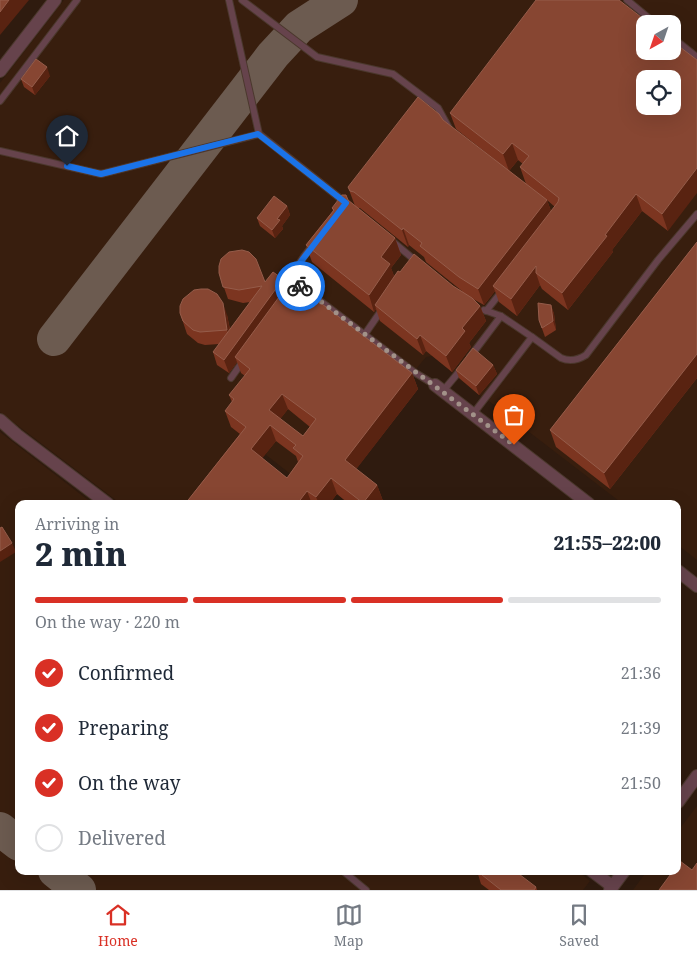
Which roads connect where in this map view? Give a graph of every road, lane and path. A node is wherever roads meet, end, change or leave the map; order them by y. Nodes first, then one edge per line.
1 (55, 0) edge
2 (77, 0) edge
3 (229, 0) edge
4 (242, 0) edge
5 (627, 0) edge
6 (645, 15) edge
7 (681, 45) edge
8 (697, 58) edge
9 (0, 71) edge
10 (0, 101) edge
11 (452, 133) edge
12 (258, 134) junction
13 (0, 151) edge
14 (340, 210) edge
15 (697, 214) edge
16 (386, 236) edge
17 (317, 241) edge
18 (416, 261) junction
19 (424, 267) edge
20 (410, 269) edge
21 (509, 282) edge
22 (299, 285) junction
23 (289, 299) edge
24 (388, 302) edge
25 (474, 306) edge
26 (486, 311) junction
27 (501, 316) junction
28 (364, 334) junction
29 (532, 337) junction
30 (248, 354) edge
31 (231, 378) dead end
32 (439, 388) junction
33 (473, 414) junction
34 (0, 420) edge
35 (103, 500) edge
36 (584, 500) edge
37 (681, 573) edge
38 (697, 586) edge
39 (697, 776) edge
40 (681, 798) edge
41 (348, 875) edge
42 (596, 875) edge
43 (621, 875) edge
44 (611, 888) edge
45 (366, 890) edge

1 - 9 street
2 - 10 lane
3 - 12 lane
4 - 11 lane
5 - 6 lane
7 - 8 lane
12 - 13 lane
12 - 14 lane
15 - 29 lane
16 - 18 lane
17 - 22 lane
18 - 19 lane
18 - 20 lane
21 - 26 lane
22 - 23 lane
22 - 28 lane
24 - 28 lane
25 - 26 lane
26 - 27 lane
27 - 29 lane
27 - 32 lane
28 - 32 lane
29 - 33 lane
30 - 31 lane
32 - 33 street
33 - 36 street
34 - 35 street
37 - 38 street
39 - 40 street
41 - 45 lane
42 - 44 street
43 - 44 street

